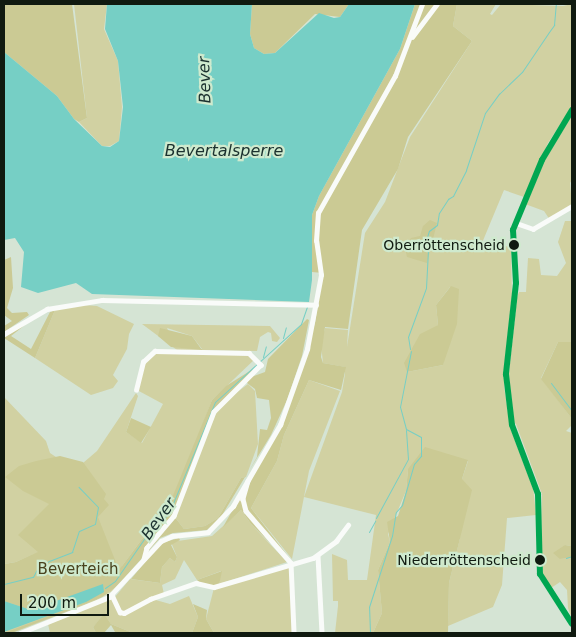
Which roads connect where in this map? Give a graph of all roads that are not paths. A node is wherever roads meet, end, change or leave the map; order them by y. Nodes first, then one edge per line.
1 (422, 4) edge
2 (437, 4) edge
3 (412, 37) junction
4 (572, 110) edge
5 (572, 206) edge
6 (516, 223) junction
7 (316, 305) junction
8 (4, 334) edge
9 (136, 390) dead end
10 (248, 480) junction
11 (348, 524) dead end
12 (318, 556) junction
13 (144, 559) junction
14 (291, 563) junction
15 (112, 595) junction
16 (572, 624) edge
17 (20, 633) edge
18 (294, 633) edge
19 (322, 633) edge

1 - 3 street
2 - 3 street
3 - 7 street
4 - 6 street
5 - 6 street
6 - 16 street
7 - 8 street
7 - 10 street
9 - 13 street
10 - 13 street
10 - 14 street
11 - 12 street
12 - 14 street
12 - 19 street
13 - 15 street
14 - 15 street
14 - 18 street
15 - 17 street

